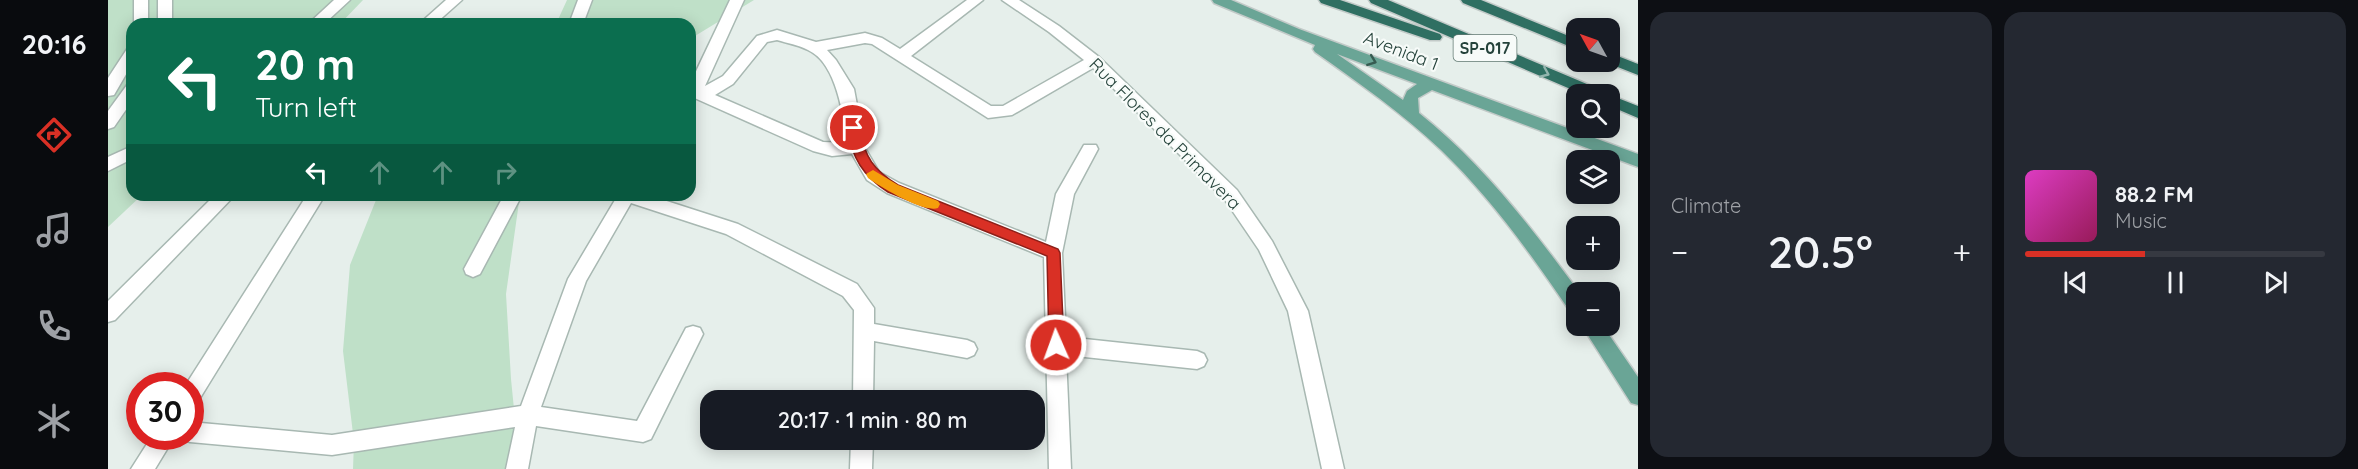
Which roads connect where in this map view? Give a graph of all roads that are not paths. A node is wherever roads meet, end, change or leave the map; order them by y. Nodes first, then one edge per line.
1 (141, 0) edge
2 (165, 0) edge
3 (343, 0) edge
4 (455, 0) edge
5 (585, 0) edge
6 (737, 0) edge
7 (976, 0) edge
8 (1009, 0) edge
9 (1220, 0) edge
10 (1326, 0) edge
11 (1376, 0) edge
12 (1468, 0) edge
13 (1482, 0) edge
14 (141, 18) edge
15 (165, 18) edge
16 (322, 18) edge
17 (433, 18) edge
18 (578, 18) edge
19 (1531, 25) junction
20 (1294, 32) junction
21 (1566, 40) edge
22 (816, 47) junction
23 (1501, 55) junction
24 (900, 56) junction
25 (1094, 61) junction
26 (126, 62) edge
27 (1620, 63) edge
28 (697, 70) edge
29 (1638, 70) edge
30 (1432, 84) junction
31 (1571, 84) edge
32 (108, 91) edge
33 (696, 94) edge
34 (696, 97) edge
35 (126, 98) edge
36 (1620, 104) edge
37 (1638, 112) edge
38 (1412, 117) junction
39 (108, 123) edge
40 (857, 148) junction
41 (1090, 149) dead end
42 (126, 155) edge
43 (1638, 161) edge
44 (108, 165) edge
45 (220, 201) edge
46 (312, 201) edge
47 (510, 201) edge
48 (623, 201) edge
49 (646, 201) edge
50 (1053, 253) junction
51 (473, 269) dead end
52 (1566, 291) edge
53 (108, 314) edge
54 (864, 331) junction
55 (693, 334) dead end
56 (1599, 336) edge
57 (1056, 345) junction
58 (967, 349) dead end
59 (1197, 360) dead end
60 (204, 374) edge
61 (863, 390) edge
62 (1638, 396) edge
63 (528, 415) junction
64 (204, 433) edge
65 (155, 450) edge
66 (862, 450) edge
67 (142, 469) edge
68 (517, 469) edge
69 (861, 469) edge
70 (1060, 469) edge
71 (1334, 469) edge

1 - 14 street
2 - 15 street
3 - 16 street
4 - 17 street
5 - 18 street
6 - 28 street
7 - 24 street
8 - 25 street, Rua Flores da Primavera
9 - 20 main road, Avenida 1
10 - 23 highway
11 - 23 highway, SP-017
12 - 19 highway, SP-017
13 - 19 highway
19 - 21 highway, SP-017
20 -> 30 main road, Avenida 1
20 - 38 main road
22 - 24 street
22 - 33 street
22 - 40 street
23 -> 31 highway, SP-017
24 - 25 street
25 - 71 street, Rua Flores da Primavera
26 - 32 street
27 - 29 highway
30 - 38 main road
30 - 43 main road, Avenida 1
34 - 40 street
35 - 39 street
36 - 37 highway
38 - 52 main road
40 - 50 street
41 - 50 street
42 - 44 street
45 - 53 street
46 - 60 street
47 - 51 street
48 - 63 street
49 - 54 street
50 - 57 street
54 - 58 street
54 - 61 street
55 - 63 street
56 - 62 main road
57 - 59 street
57 - 70 street
63 - 64 street
63 - 68 street
65 - 67 street
66 - 69 street

